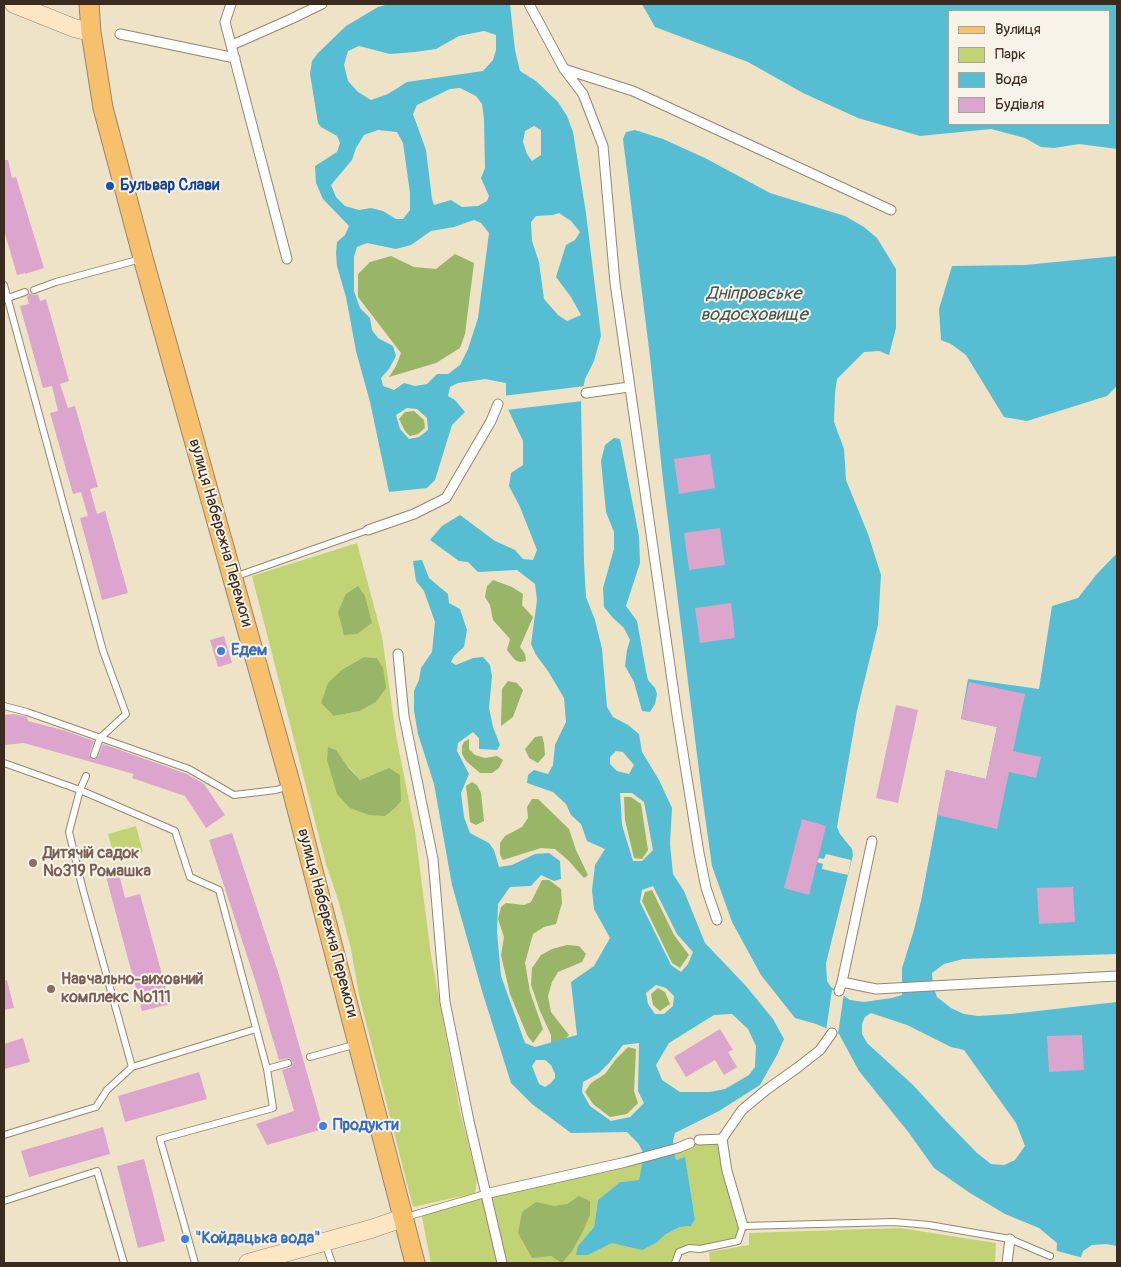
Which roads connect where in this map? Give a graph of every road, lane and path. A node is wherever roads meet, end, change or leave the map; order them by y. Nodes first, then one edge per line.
1 (14, 4) edge
2 (89, 4) edge
3 (231, 4) edge
4 (321, 4) edge
5 (529, 4) edge
6 (91, 32) junction
7 (120, 34) dead end
8 (232, 45) junction
9 (235, 58) junction
10 (564, 69) junction
11 (891, 210) dead end
12 (143, 258) junction
13 (287, 259) dead end
14 (4, 285) edge
15 (34, 290) dead end
16 (25, 292) dead end
17 (6, 299) edge
18 (629, 387) junction
19 (586, 394) dead end
20 (498, 404) dead end
21 (368, 530) joint
22 (233, 577) junction
23 (398, 654) dead end
24 (4, 706) edge
25 (100, 738) junction
26 (94, 755) dead end
27 (4, 763) edge
28 (86, 776) dead end
29 (291, 786) junction
30 (80, 790) junction
31 (872, 841) dead end
32 (718, 920) dead end
33 (1117, 976) edge
34 (256, 1029) junction
35 (832, 1033) dead end
36 (358, 1044) junction
37 (310, 1057) dead end
38 (288, 1063) dead end
39 (132, 1067) junction
40 (267, 1069) junction
41 (4, 1135) edge
42 (722, 1140) junction
43 (485, 1194) junction
44 (4, 1201) edge
45 (403, 1218) junction
46 (742, 1226) junction
47 (1010, 1239) junction
48 (325, 1242) junction
49 (1050, 1256) dead end
50 (277, 1258) edge
51 (124, 1263) edge
52 (195, 1263) edge
53 (248, 1263) edge
54 (332, 1263) edge
55 (415, 1263) edge
56 (502, 1263) edge
57 (675, 1263) edge
58 (1006, 1263) edge

1 - 6 main road
2 - 6 main road, вулиця Набережна Перемоги
3 - 8 street
4 - 8 street
5 - 10 street
6 - 12 main road, вулиця Набережна Перемоги
7 - 9 street
8 - 9 street
9 - 13 street
10 - 11 street
10 - 18 street
12 - 15 lane
12 - 22 main road, вулиця Набережна Перемоги
14 - 17 lane
16 - 17 lane
17 - 25 lane
18 - 19 street
18 - 32 street
20 - 21 street
21 - 22 lane
22 - 29 main road, вулиця Набережна Перемоги
23 - 43 street
24 - 25 lane
25 - 26 lane
25 - 29 lane
27 - 30 lane
28 - 30 lane
29 - 36 main road, вулиця Набережна Перемоги
30 - 34 lane
30 - 39 lane
31 - 33 street
34 - 39 lane
34 - 40 lane
35 - 42 street
36 - 37 lane
36 - 45 main road, вулиця Набережна Перемоги
38 - 40 lane
39 - 41 lane
40 - 52 lane
42 - 43 street
42 - 46 street
43 - 45 lane
43 - 56 street
44 - 51 lane
45 - 48 main road
45 - 55 main road, вулиця Набережна Перемоги
46 - 47 lane
46 - 57 lane
47 - 49 lane
47 - 58 street
48 - 50 main road
48 - 54 lane
50 - 53 main road

